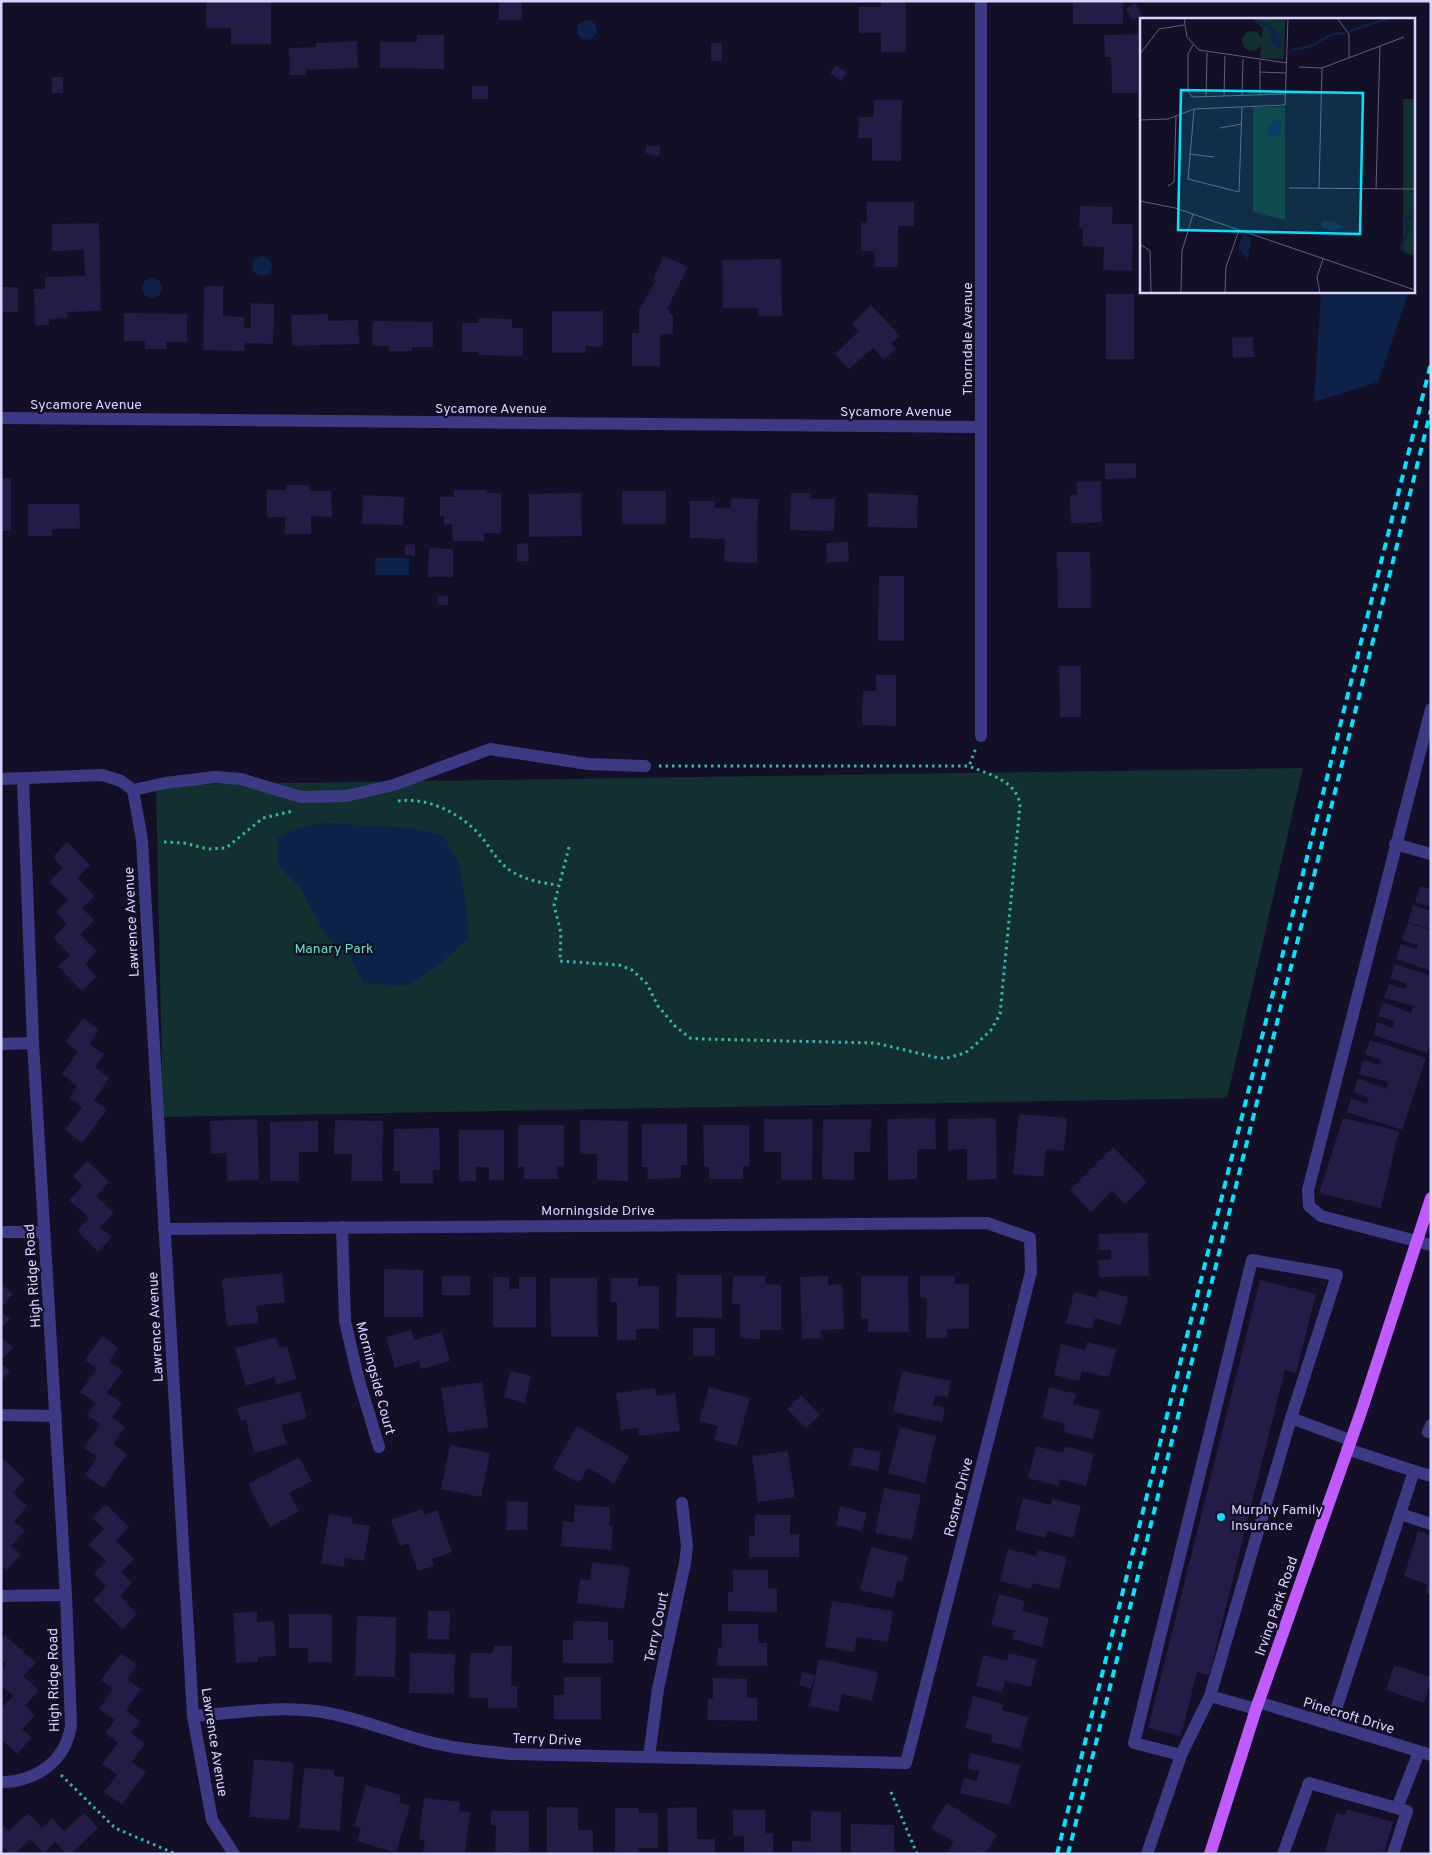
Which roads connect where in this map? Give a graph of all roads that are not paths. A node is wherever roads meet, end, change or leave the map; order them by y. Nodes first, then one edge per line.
1 (981, 1) edge
2 (1, 418) edge
3 (981, 427) junction
4 (1431, 709) edge
5 (981, 736) road end
6 (645, 766) road end
7 (1, 779) edge
8 (23, 780) junction
9 (133, 790) junction
10 (1395, 844) junction
11 (1431, 854) edge
12 (33, 1043) junction
13 (1, 1044) edge
14 (1431, 1198) edge
15 (342, 1227) junction
16 (164, 1229) junction
17 (1, 1232) edge
18 (44, 1232) junction
19 (1030, 1238) joint
20 (1416, 1240) junction
21 (1431, 1245) edge
22 (1, 1415) edge
23 (56, 1416) junction
24 (1291, 1418) junction
25 (1348, 1444) junction
26 (379, 1447) dead end
27 (1414, 1471) junction
28 (1431, 1476) edge
29 (682, 1502) dead end
30 (1400, 1514) junction
31 (1431, 1524) edge
32 (66, 1595) junction
33 (1, 1596) edge
34 (1210, 1696) junction
35 (1257, 1706) junction
36 (193, 1716) junction
37 (1331, 1725) junction
38 (1425, 1753) edge
39 (1181, 1755) junction
40 (649, 1757) junction
41 (906, 1763) joint
42 (1, 1782) edge
43 (1397, 1808) junction
44 (234, 1854) edge
45 (1147, 1854) edge
46 (1210, 1854) edge
47 (1284, 1854) edge
48 (1393, 1854) edge

1 - 3 street, Thorndale Avenue
2 - 3 street, Sycamore Avenue
3 - 5 street, Thorndale Avenue
4 - 10 street
6 - 9 street
7 - 8 street
8 - 9 street
8 - 12 street, High Ridge Road
9 - 16 street, Lawrence Avenue
10 - 11 street
10 - 20 street
12 - 13 street
12 - 18 street, High Ridge Road
14 - 20 main road, Irving Park Road
15 - 16 street, Morningside Drive
15 - 19 street, Morningside Drive
15 - 26 street, Morningside Court
16 - 36 street, Lawrence Avenue
17 - 18 street
18 - 23 street, High Ridge Road
19 - 41 street, Rosner Drive
20 - 21 street
20 - 25 main road, Irving Park Road
22 - 23 street
23 - 32 street, High Ridge Road
24 - 25 street
24 - 34 street
24 - 39 street
25 - 27 street
25 - 35 main road, Irving Park Road
27 - 28 street
27 - 30 street
29 - 40 street, Terry Court
30 - 31 street
30 - 37 street
32 - 33 street
32 - 42 street, High Ridge Road
34 - 35 street, Pinecroft Drive
34 - 39 street
35 - 37 street, Pinecroft Drive
35 - 46 main road, Irving Park Road
36 - 40 street, Terry Drive
36 - 44 street, Lawrence Avenue
37 - 38 street, Pinecroft Drive
38 - 43 street
39 - 45 street
40 - 41 street, Terry Drive
43 - 47 street
43 - 48 street

